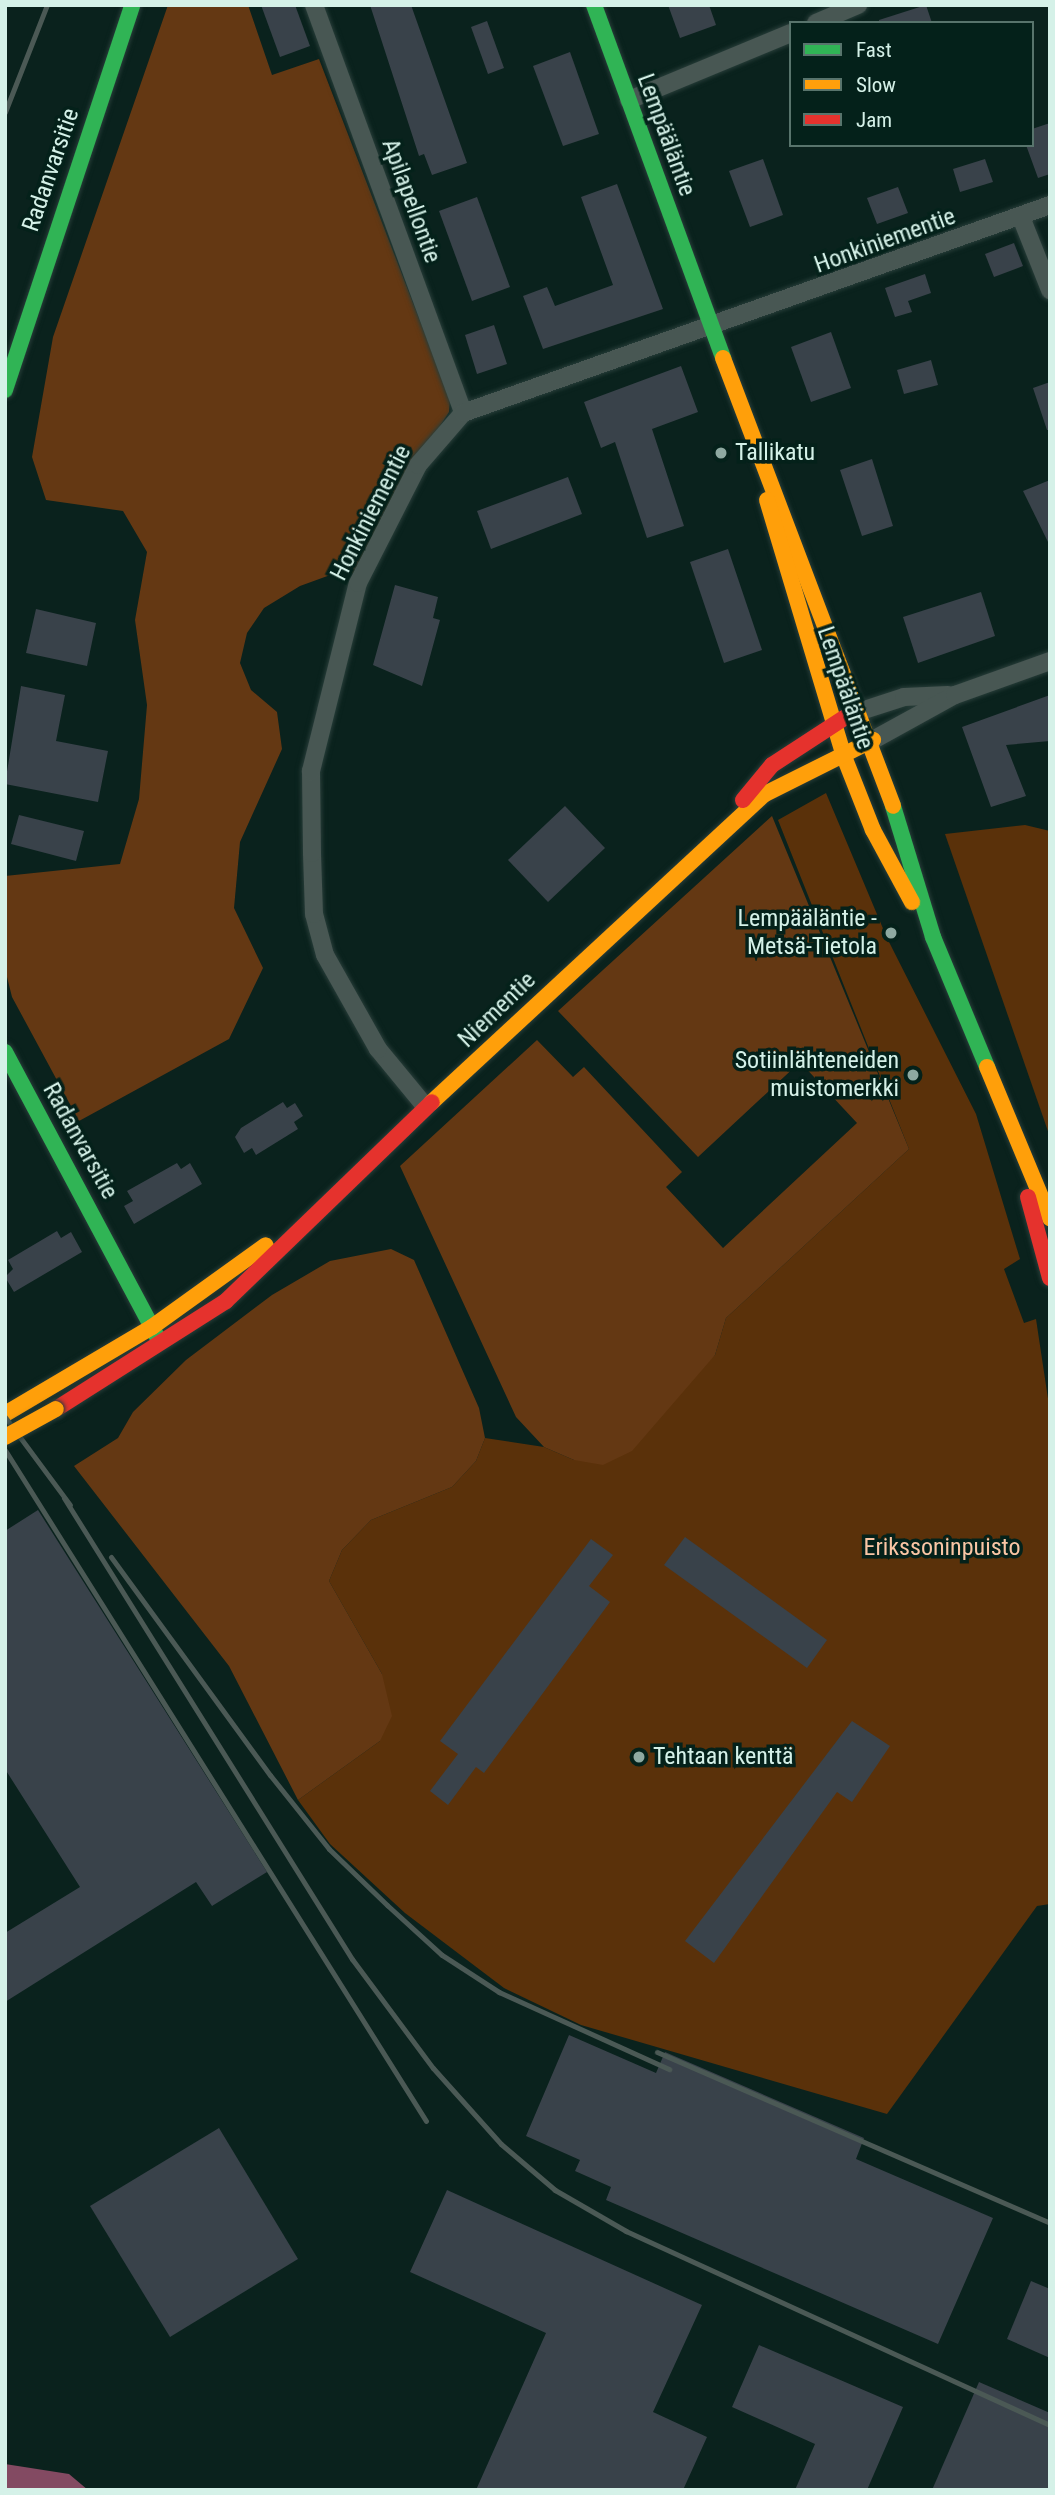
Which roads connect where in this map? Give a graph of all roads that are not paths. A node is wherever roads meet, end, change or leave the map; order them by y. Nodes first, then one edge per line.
1 (132, 5) edge
2 (314, 5) edge
3 (594, 5) edge
4 (858, 5) edge
5 (821, 21) edge
6 (789, 34) edge
7 (629, 100) junction
8 (1050, 205) edge
9 (1021, 217) junction
10 (1050, 290) edge
11 (712, 328) junction
12 (5, 390) edge
13 (463, 413) junction
14 (752, 438) junction
15 (1050, 662) edge
16 (955, 695) junction
17 (861, 711) junction
18 (832, 722) junction
19 (873, 740) junction
20 (843, 754) junction
21 (712, 837) junction
22 (933, 937) junction
23 (5, 1052) edge
24 (425, 1107) junction
25 (1013, 1142) junction
26 (313, 1213) junction
27 (1050, 1218) edge
28 (114, 1251) junction
29 (1050, 1278) edge
30 (169, 1315) junction
31 (152, 1327) junction
32 (181, 1335) junction
33 (163, 1347) junction
34 (5, 1414) edge
35 (5, 1437) edge

1 - 12 main road, Radanvarsitie
2 - 13 street, Apilapellontie
3 - 7 main road, Lempääläntie
4 - 5 street
6 - 7 street
7 - 11 main road, Lempääläntie
8 - 9 street, Honkiniementie
9 - 10 street
9 - 11 street, Honkiniementie
11 - 13 street, Honkiniementie
11 - 14 main road, Lempääläntie
13 - 24 street, Honkiniementie
14 - 17 main road, Lempääläntie
14 - 18 main road, Lempääläntie
15 - 16 street
16 - 17 street
16 - 19 street
17 - 18 main road, Niementie
17 - 19 main road, Lempääläntie
18 - 20 main road, Lempääläntie
18 - 21 main road, Niementie
19 - 20 main road, Niementie
19 - 22 main road, Lempääläntie
20 - 21 main road, Niementie
20 - 22 main road, Lempääläntie
21 - 24 main road, Niementie
22 - 25 main road, Lempääläntie
23 - 28 main road, Radanvarsitie
24 - 26 main road, Niementie
25 - 27 main road, Lempääläntie
25 - 29 main road, Lempääläntie
26 - 30 main road, Niementie
26 - 32 main road, Niementie
28 - 30 main road, Radanvarsitie
28 - 31 main road, Radanvarsitie
30 - 31 main road, Niementie
30 - 32 main road, Radanvarsitie
31 - 33 main road, Radanvarsitie
31 - 34 main road, Niementie
32 - 33 main road, Niementie
33 - 35 main road, Niementie, bridge

